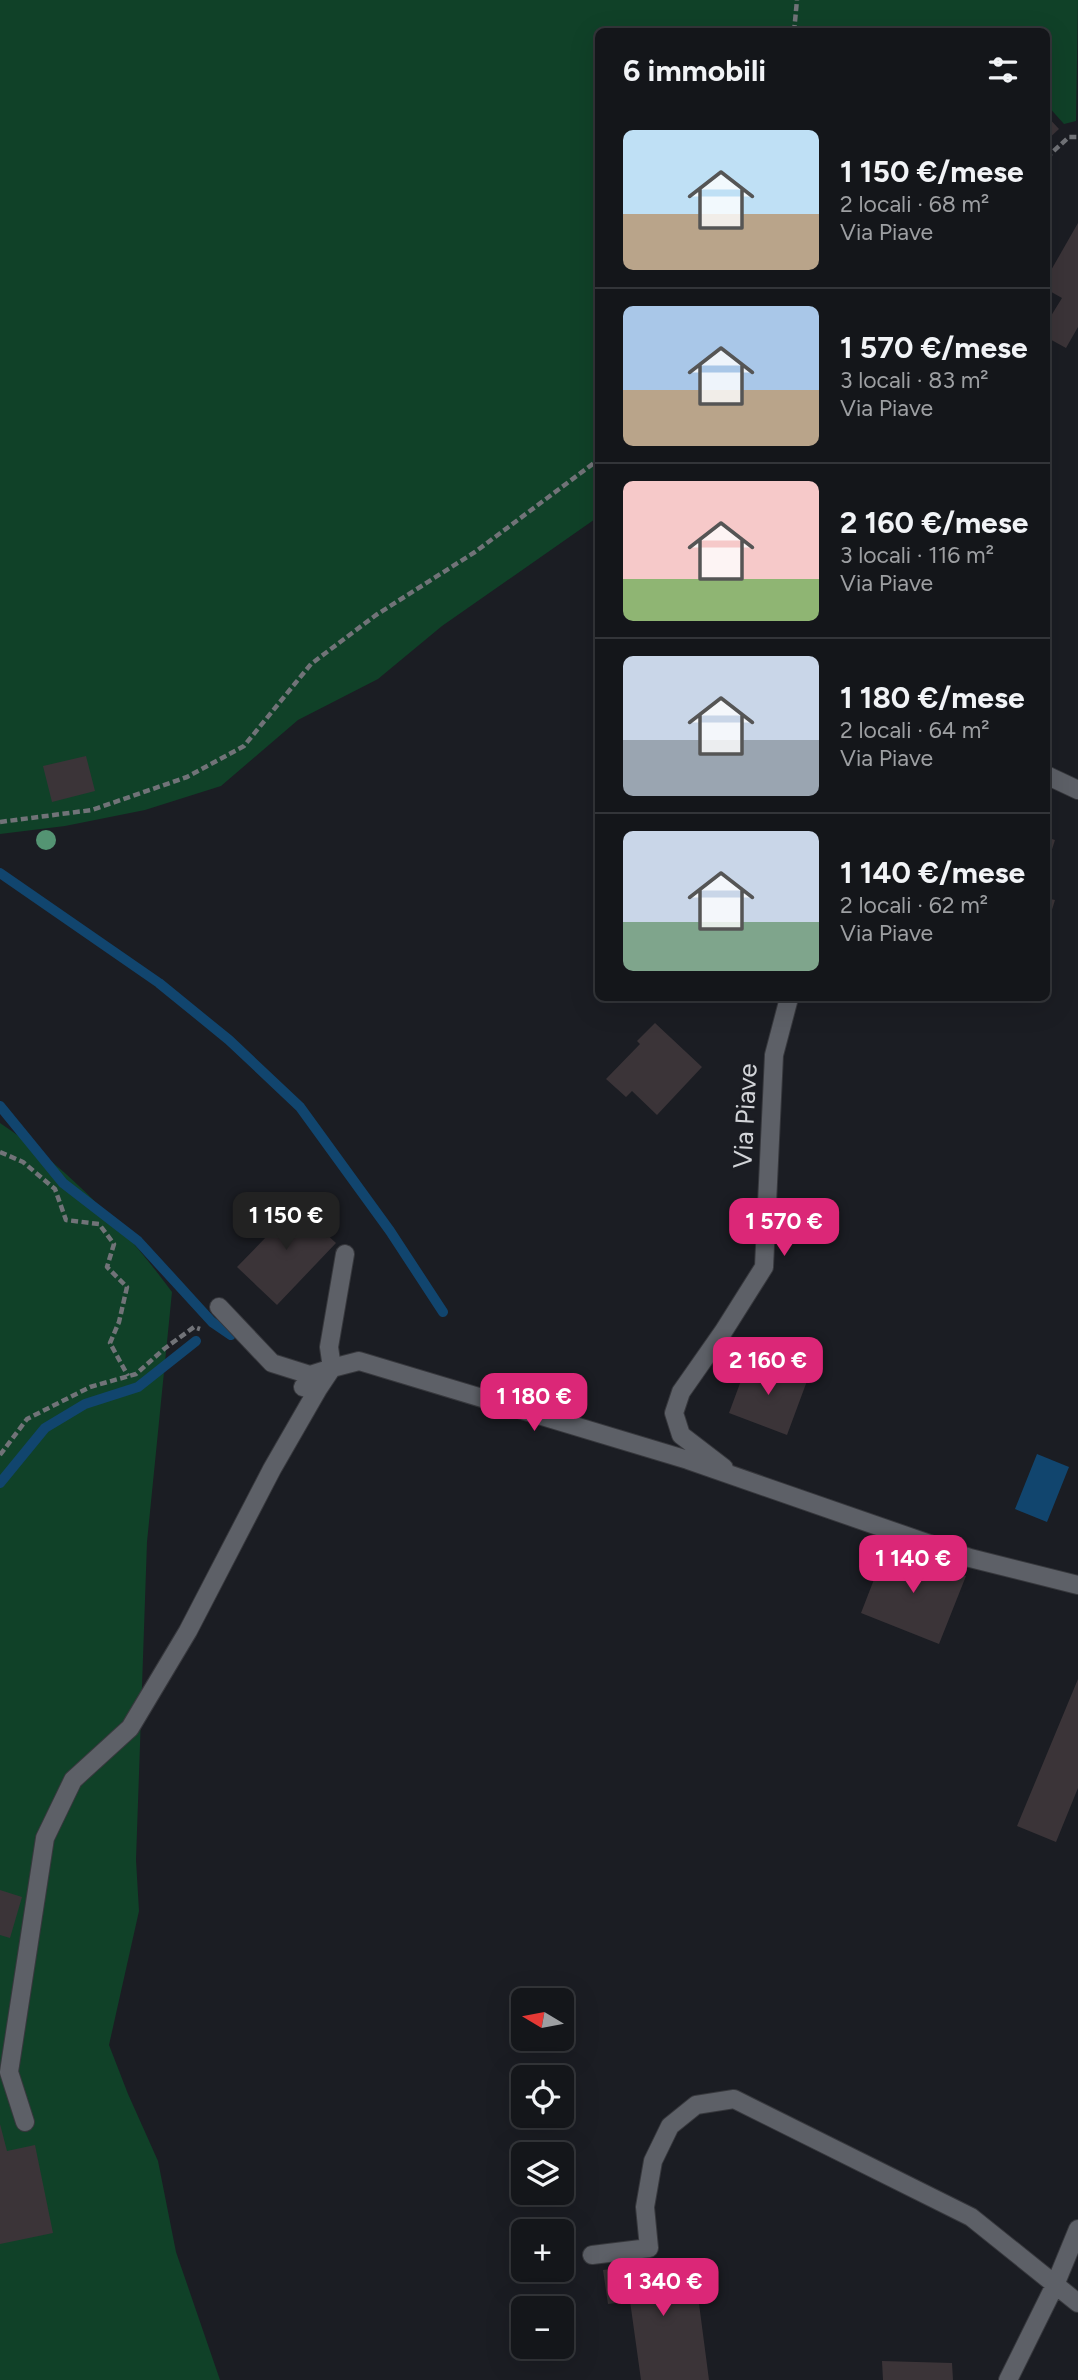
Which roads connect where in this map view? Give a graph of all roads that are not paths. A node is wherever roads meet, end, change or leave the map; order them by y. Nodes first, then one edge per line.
1 (1050, 777) edge
2 (1078, 790) edge
3 (788, 1001) edge
4 (345, 1254) dead end
5 (219, 1307) dead end
6 (332, 1368) junction
7 (737, 1479) junction
8 (1078, 1585) edge
9 (25, 2122) dead end
10 (1078, 2229) edge
11 (592, 2255) dead end
12 (1055, 2284) junction
13 (1078, 2303) edge
14 (1008, 2380) edge

1 - 2 street
3 - 7 street, Via Piave
4 - 6 street
5 - 6 street, Via Piave
6 - 7 street, Via Piave
6 - 9 street
7 - 8 street, Via Piave
10 - 12 street
11 - 12 street
12 - 13 street
12 - 14 street

